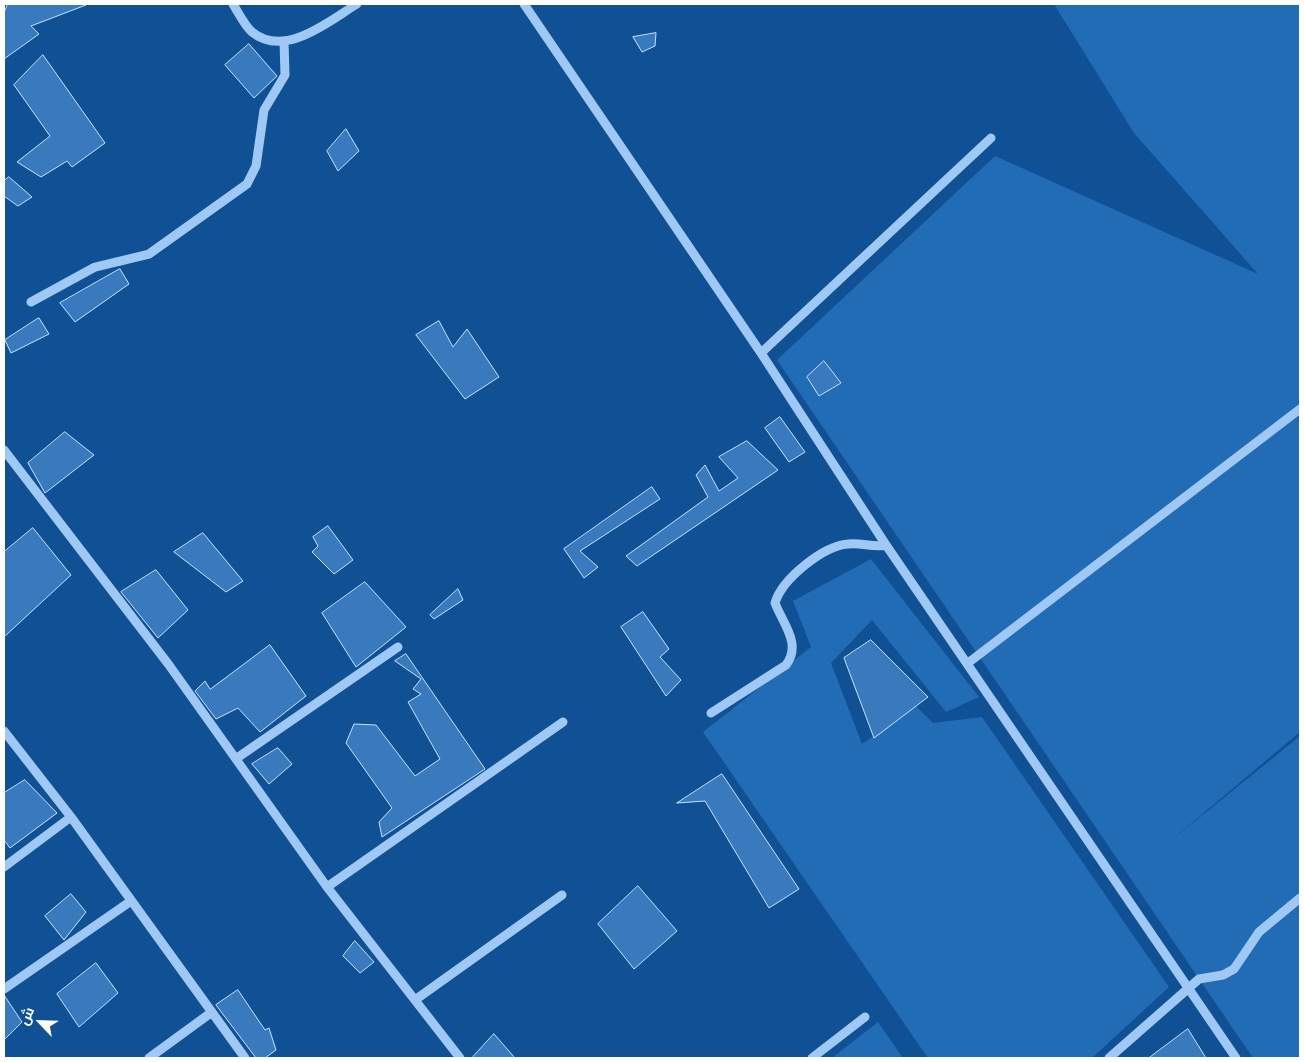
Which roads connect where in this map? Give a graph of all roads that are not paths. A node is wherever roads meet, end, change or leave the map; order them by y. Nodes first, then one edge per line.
1 (232, 4) edge
2 (357, 4) edge
3 (524, 4) edge
4 (534, 4) edge
5 (531, 14) junction
6 (284, 41) junction
7 (992, 138) dead end
8 (31, 302) dead end
9 (760, 353) junction
10 (1300, 409) edge
11 (4, 450) edge
12 (886, 545) junction
13 (398, 647) dead end
14 (968, 663) junction
15 (711, 713) dead end
16 (563, 722) dead end
17 (4, 732) edge
18 (237, 758) junction
19 (71, 817) junction
20 (4, 867) edge
21 (327, 886) junction
22 (562, 895) dead end
23 (1300, 898) edge
24 (131, 901) junction
25 (4, 988) edge
26 (1188, 988) junction
27 (416, 1000) junction
28 (212, 1012) junction
29 (865, 1017) dead end
30 (149, 1058) edge
31 (246, 1058) edge
32 (460, 1058) edge
33 (812, 1058) edge
34 (1109, 1058) edge
35 (1236, 1058) edge

1 - 6 street
2 - 6 street
3 - 5 street
4 - 5 street
5 - 9 street
6 - 8 street
7 - 9 street
9 - 12 street
10 - 14 street
11 - 18 street
12 - 14 street
12 - 15 street
13 - 18 street
14 - 26 street
16 - 21 street
17 - 19 street
18 - 21 street
19 - 20 street
19 - 24 street
21 - 27 street
22 - 27 street
23 - 26 street
24 - 25 street
24 - 28 street
26 - 34 street
26 - 35 street
27 - 32 street
28 - 30 street
28 - 31 street
29 - 33 street

